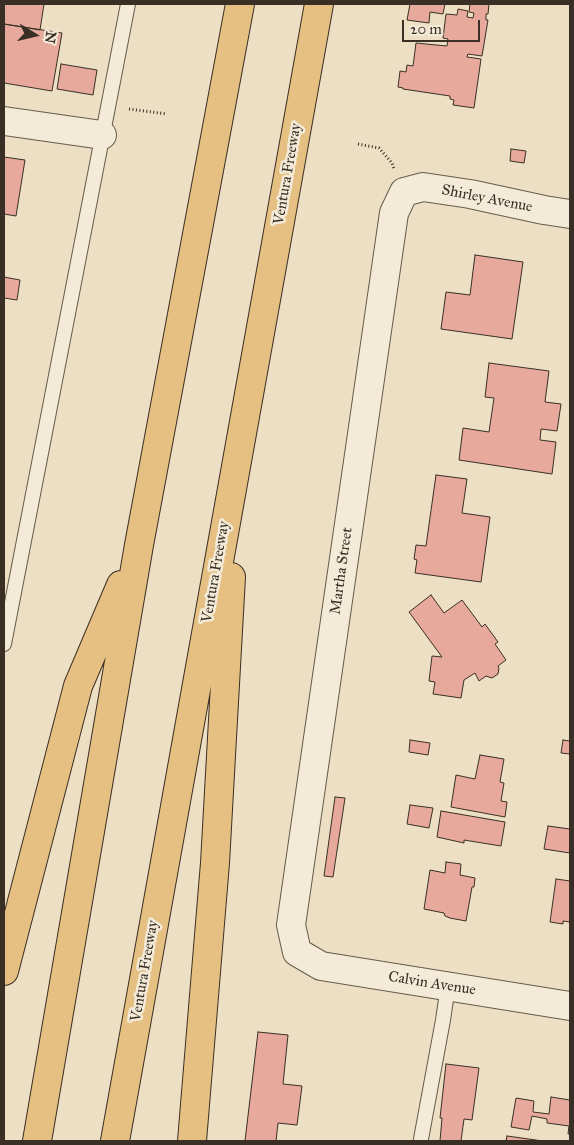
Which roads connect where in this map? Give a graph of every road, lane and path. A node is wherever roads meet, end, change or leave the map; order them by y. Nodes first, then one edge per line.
1 (128, 4) edge
2 (240, 4) edge
3 (319, 4) edge
4 (108, 106) junction
5 (167, 114) dead end
6 (4, 121) edge
7 (102, 135) junction
8 (358, 144) dead end
9 (404, 192) junction
10 (570, 214) edge
11 (238, 453) junction
12 (139, 544) junction
13 (4, 644) edge
14 (297, 952) joint
15 (4, 971) edge
16 (448, 986) junction
17 (570, 1006) edge
18 (420, 1139) dead end
19 (37, 1141) edge
20 (115, 1141) edge
21 (192, 1141) edge

1 - 4 lane
2 - 12 highway
3 - 11 highway, Ventura Freeway
4 - 5 path
4 - 7 lane
6 - 7 street
7 - 13 lane
8 - 9 path
9 - 10 street, Shirley Avenue
9 - 14 street, Martha Street
11 - 20 highway, Ventura Freeway
11 - 21 highway
12 - 15 highway
12 - 19 highway
14 - 16 street, Calvin Avenue
16 - 17 street, Calvin Avenue
16 - 18 lane

